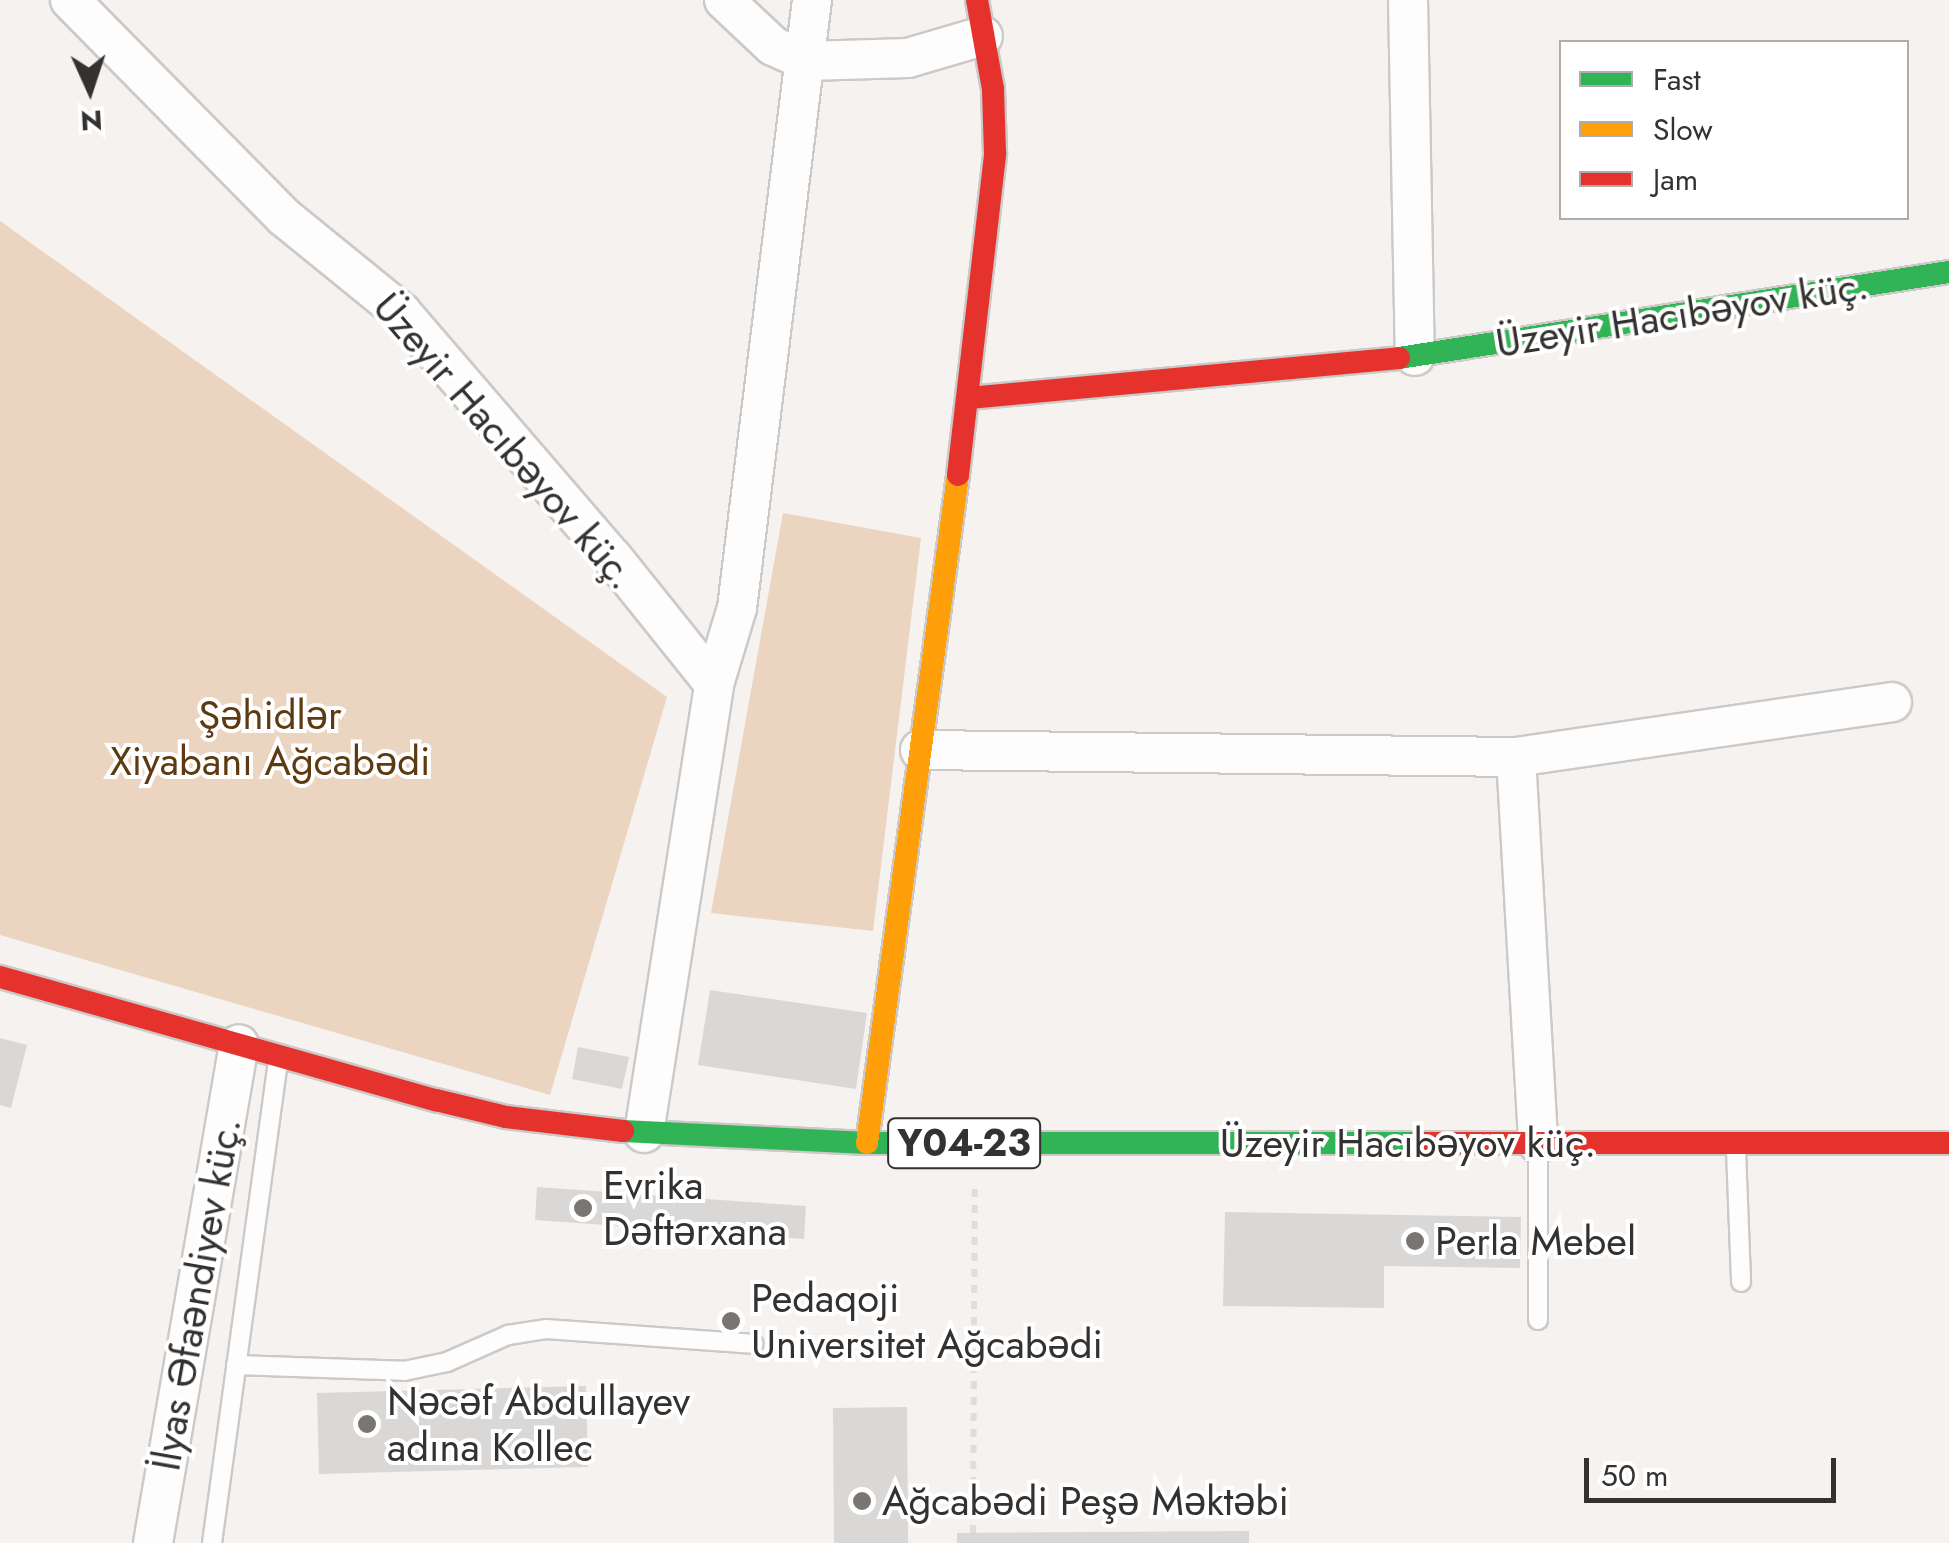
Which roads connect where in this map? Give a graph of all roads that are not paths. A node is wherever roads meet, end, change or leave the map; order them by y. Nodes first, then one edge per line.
1 (70, 0) edge
2 (724, 0) edge
3 (812, 0) edge
4 (1408, 0) edge
5 (980, 18) edge
6 (807, 61) junction
7 (1949, 272) edge
8 (1415, 356) junction
9 (969, 398) junction
10 (714, 684) junction
11 (1892, 702) dead end
12 (920, 750) junction
13 (1516, 757) junction
14 (0, 977) edge
15 (239, 1044) junction
16 (278, 1056) junction
17 (644, 1133) junction
18 (1538, 1143) junction
19 (1949, 1143) edge
20 (868, 1144) junction
21 (1736, 1144) junction
22 (1741, 1282) dead end
23 (1538, 1320) dead end
24 (752, 1344) dead end
25 (236, 1365) junction
26 (154, 1543) edge
27 (212, 1543) edge

1 - 10 street, Üzeyir Hacıbəyov küç.
2 - 6 street
3 - 6 street
4 - 8 street
5 - 6 street
5 - 9 street
6 - 10 street
7 - 8 street, Üzeyir Hacıbəyov küç.
8 - 9 street, Üzeyir Hacıbəyov küç.
9 - 12 street
10 - 17 street
11 - 13 street
12 - 13 street
12 - 20 street
13 - 18 street
14 - 15 street, Üzeyir Hacıbəyov küç. / Y04-23
15 - 16 street, Üzeyir Hacıbəyov küç. / Y04-23
15 - 26 street, İlyas Əfaəndiyev küç.
16 - 17 street, Üzeyir Hacıbəyov küç. / Y04-23
16 - 25 lane
17 - 20 street, Üzeyir Hacıbəyov küç. / Y04-23
18 - 20 street, Üzeyir Hacıbəyov küç. / Y04-23
18 - 21 street, Üzeyir Hacıbəyov küç. / Y04-23
18 - 23 lane
19 - 21 street, Üzeyir Hacıbəyov küç. / Y04-23
21 - 22 lane
24 - 25 lane
25 - 27 lane

